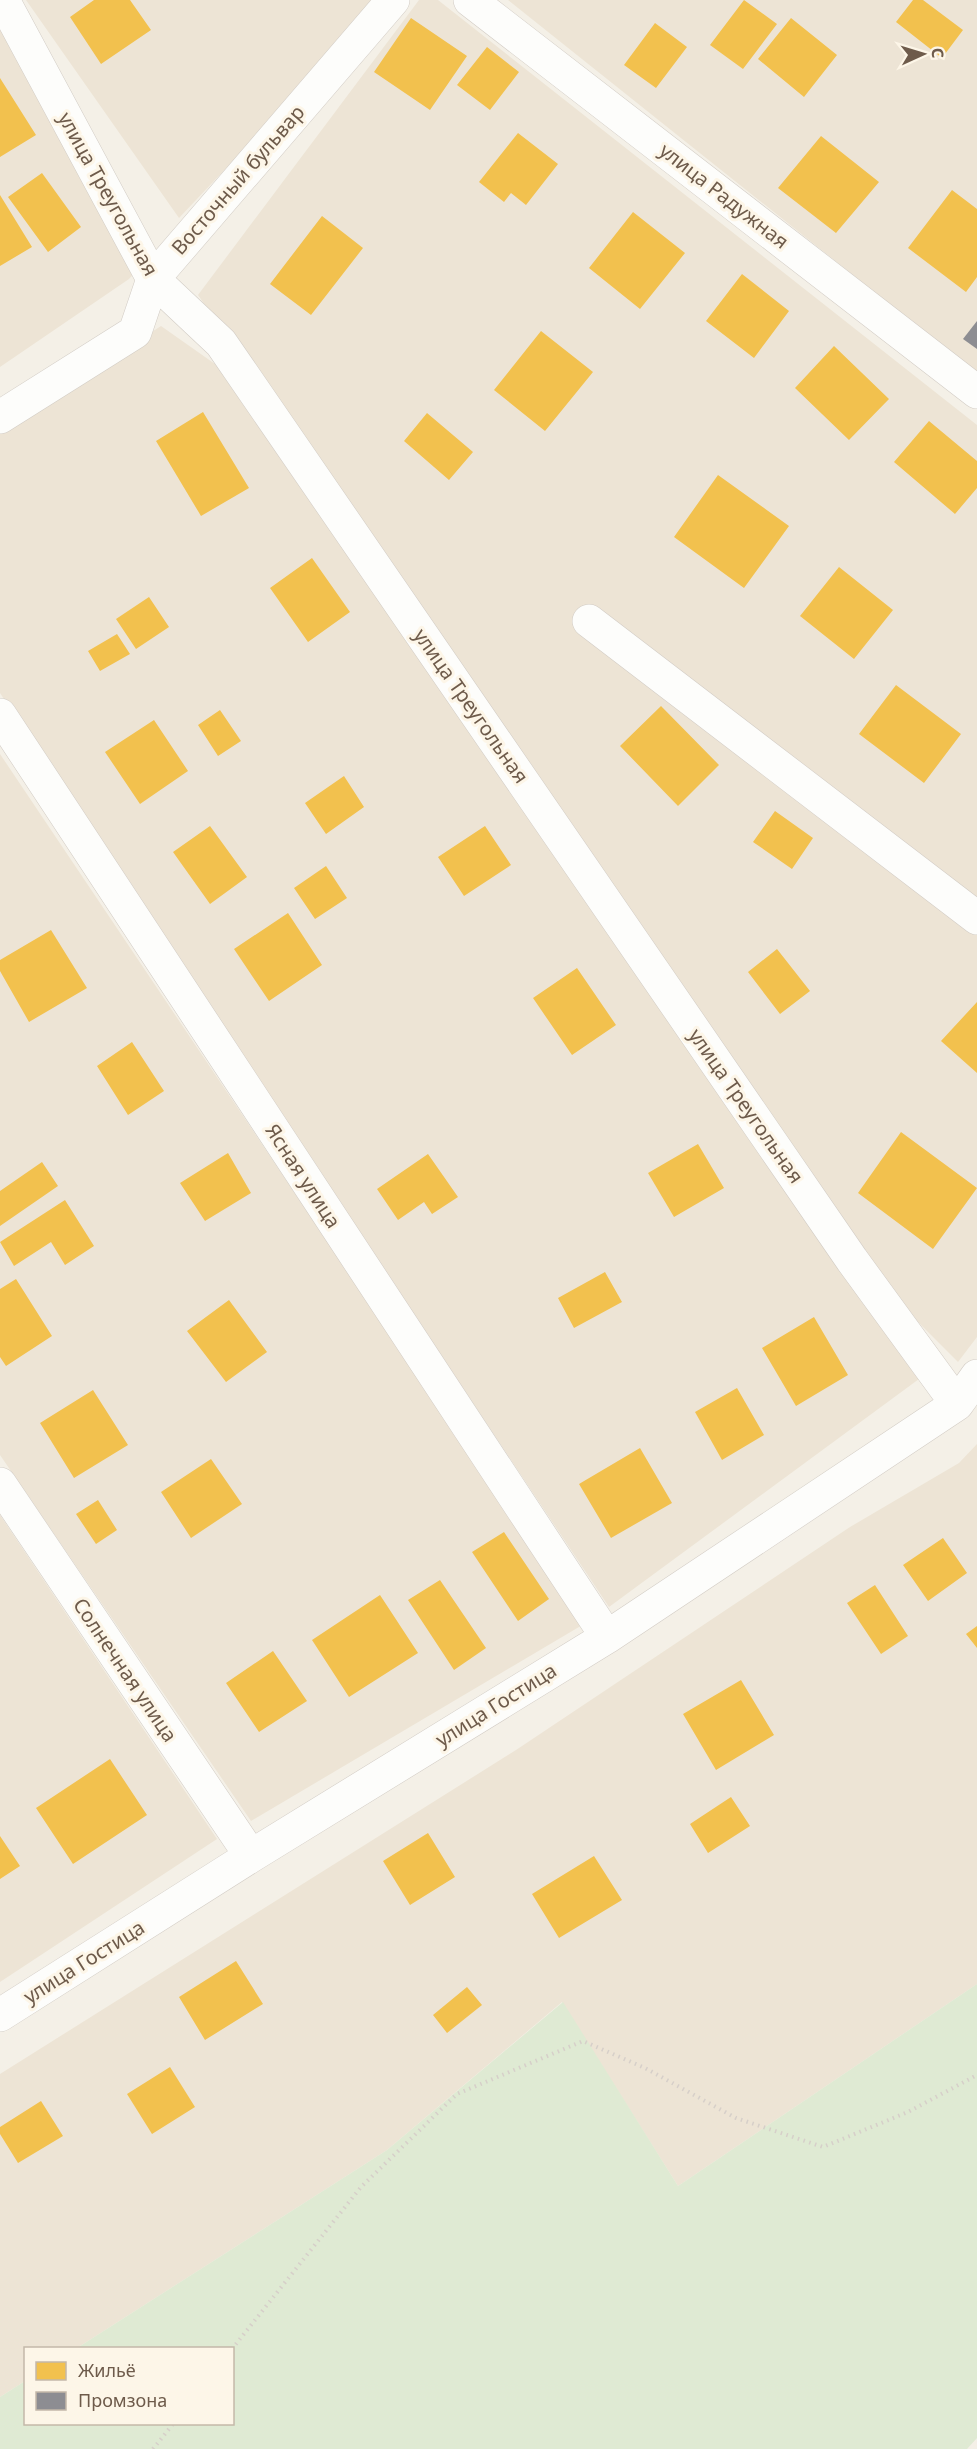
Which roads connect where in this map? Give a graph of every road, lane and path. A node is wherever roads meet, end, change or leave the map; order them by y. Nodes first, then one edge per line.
1 (3, 0) edge
2 (393, 0) edge
3 (471, 0) edge
4 (153, 279) junction
5 (977, 392) edge
6 (0, 417) edge
7 (589, 621) dead end
8 (0, 715) edge
9 (977, 918) edge
10 (977, 1376) edge
11 (957, 1404) junction
12 (0, 1484) edge
13 (607, 1637) junction
14 (251, 1856) junction
15 (0, 2015) edge
16 (977, 2075) edge
17 (234, 2347) edge
18 (172, 2425) edge
19 (153, 2449) edge

1 - 4 street, улица Треугольная
2 - 4 street, Восточный бульвар
3 - 5 street, улица Радужная
4 - 6 street, Восточный бульвар
4 - 11 street, улица Треугольная
7 - 9 street
8 - 13 street, Ясная улица
10 - 11 street, улица Гостица
11 - 13 street, улица Гостица
12 - 14 street, Солнечная улица
13 - 14 street, улица Гостица
14 - 15 street, улица Гостица
16 - 17 path
18 - 19 path

